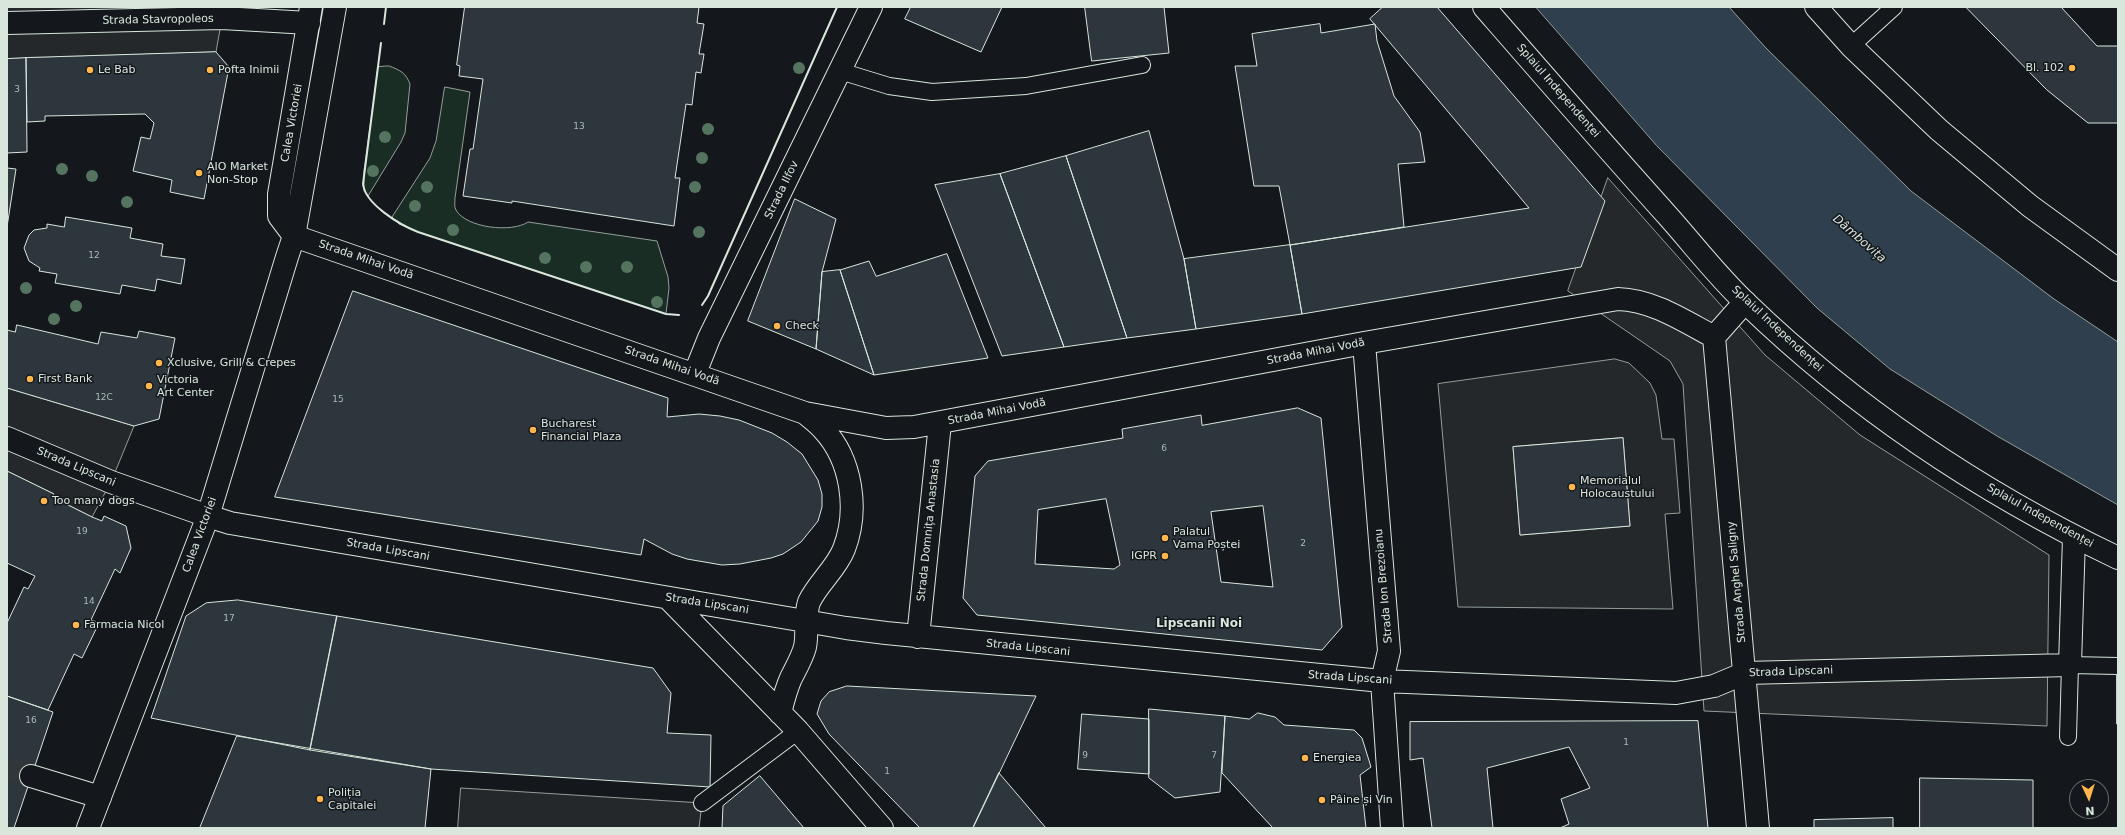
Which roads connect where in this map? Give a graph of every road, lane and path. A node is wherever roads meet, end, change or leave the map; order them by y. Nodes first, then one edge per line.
1 (335, 7) edge
2 (872, 7) edge
3 (1484, 7) edge
4 (1816, 7) edge
5 (1894, 7) edge
6 (310, 15) edge
7 (7, 23) edge
8 (1851, 46) junction
9 (1142, 65) dead end
10 (840, 71) junction
11 (294, 236) junction
12 (2118, 270) edge
13 (1745, 302) junction
14 (1714, 337) junction
15 (1364, 343) junction
16 (695, 373) junction
17 (805, 413) junction
18 (940, 423) junction
19 (7, 438) edge
20 (208, 516) junction
21 (2074, 536) junction
22 (2118, 558) edge
23 (668, 598) junction
24 (806, 620) junction
25 (918, 637) junction
26 (2070, 665) junction
27 (2118, 666) edge
28 (1745, 673) junction
29 (1382, 681) junction
30 (780, 713) junction
31 (798, 731) junction
32 (2068, 737) dead end
33 (31, 776) tunnel mouth
34 (100, 797) junction
35 (702, 803) dead end
36 (88, 828) edge
37 (882, 828) edge
38 (1392, 828) edge
39 (1758, 828) edge

1 - 11 street, Calea Victoriei
2 - 10 street, Strada Ilfov
3 - 13 street, Splaiul Independenței
4 - 8 street
5 - 8 lane
6 - 7 street, Strada Stavropoleos
6 - 11 street, Calea Victoriei
8 - 12 street
9 - 10 lane
10 - 16 street, Strada Ilfov
11 - 16 street, Strada Mihai Vodă
11 - 20 street, Calea Victoriei
13 - 14 street
13 - 21 street, Splaiul Independenței
14 - 15 street, Strada Mihai Vodă
14 - 28 street, Strada Anghel Saligny
15 - 18 street, Strada Mihai Vodă
15 - 29 street, Strada Ion Brezoianu
16 - 17 street, Strada Mihai Vodă
17 - 18 street, Strada Mihai Vodă
17 - 24 street
18 - 25 street, Strada Domnița Anastasia
19 - 20 street, Strada Lipscani
20 - 23 street, Strada Lipscani
20 - 34 street, Calea Victoriei
21 - 22 street, Splaiul Independenței
21 - 26 street
23 - 24 street, Strada Lipscani
23 - 30 street
24 - 25 street, Strada Lipscani
24 - 30 street
25 - 29 street, Strada Lipscani
26 - 27 lane
26 - 28 street, Strada Lipscani
26 - 32 lane
28 - 29 street, Strada Lipscani
28 - 39 street, Strada Anghel Saligny
29 - 38 street, Strada Ion Brezoianu
30 - 31 street
31 - 35 lane
31 - 37 street
33 - 34 street
34 - 36 street, Calea Victoriei

